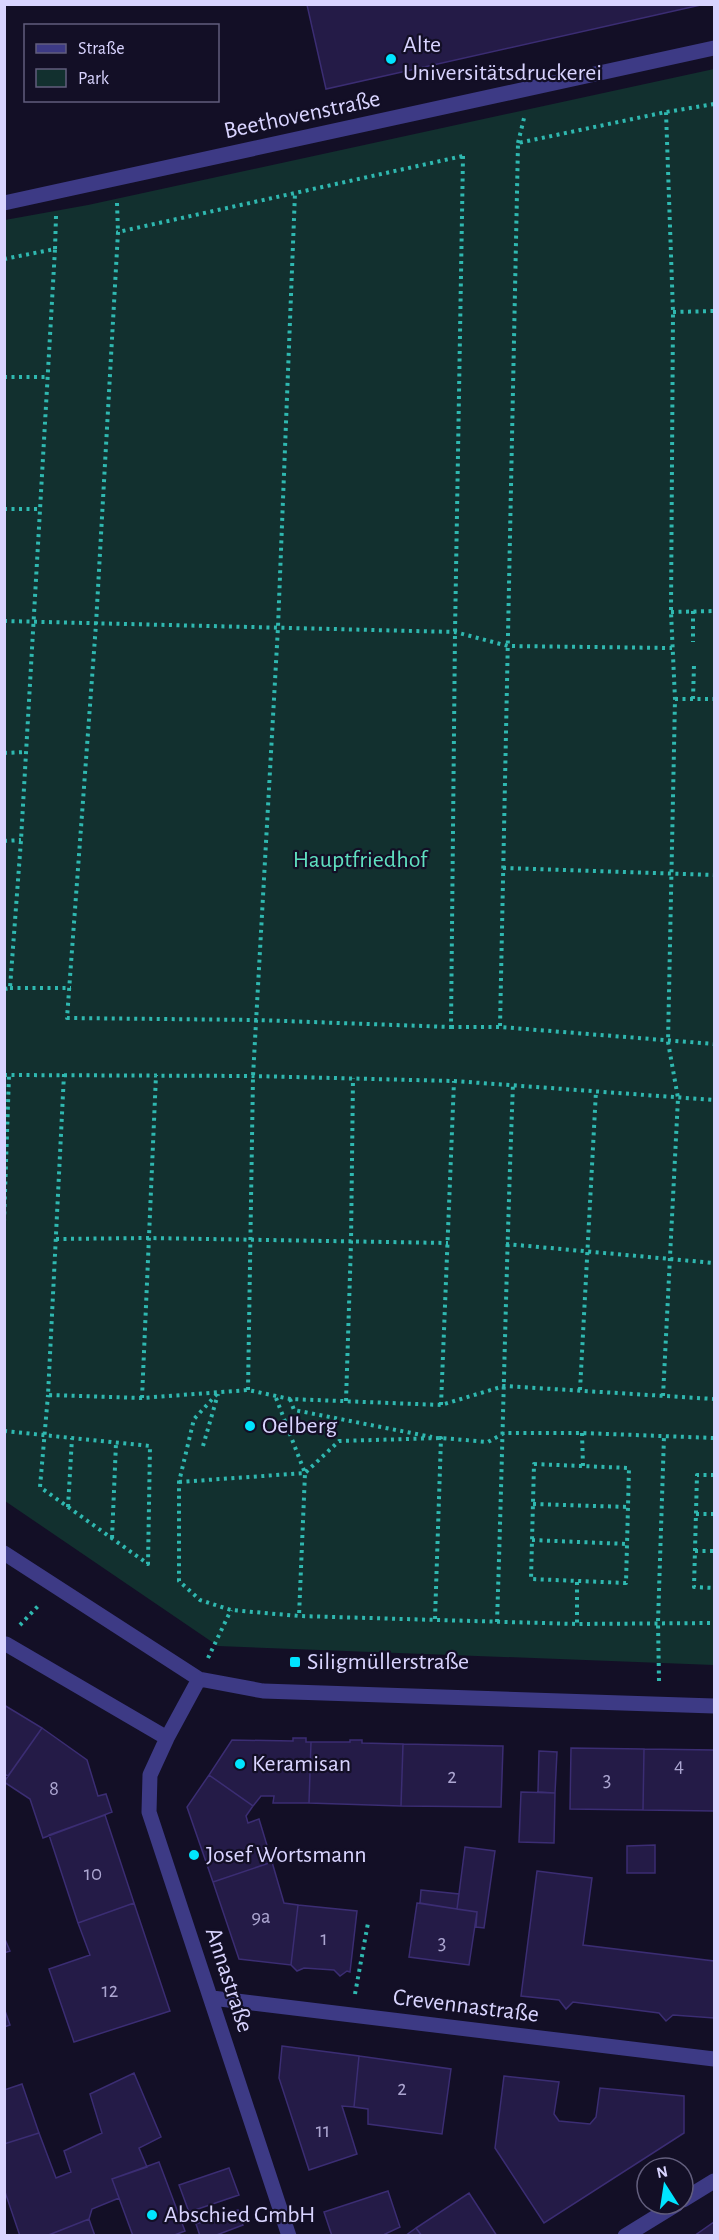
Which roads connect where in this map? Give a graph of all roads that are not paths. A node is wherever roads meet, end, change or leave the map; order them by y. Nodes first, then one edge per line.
1 (714, 48) edge
2 (4, 203) edge
3 (4, 1553) edge
4 (5, 1645) edge
5 (199, 1679) junction
6 (714, 1706) edge
7 (167, 1738) junction
8 (212, 1998) junction
9 (714, 2059) edge
10 (714, 2181) edge
11 (695, 2193) edge
12 (657, 2216) edge
13 (289, 2235) edge
14 (626, 2235) edge

1 - 2 street, Beethovenstraße
3 - 5 street
4 - 7 street
5 - 6 street
5 - 7 street, Annastraße
7 - 8 street, Annastraße
8 - 9 street, Crevennastraße
8 - 13 street, Annastraße
10 - 11 street
12 - 14 street

